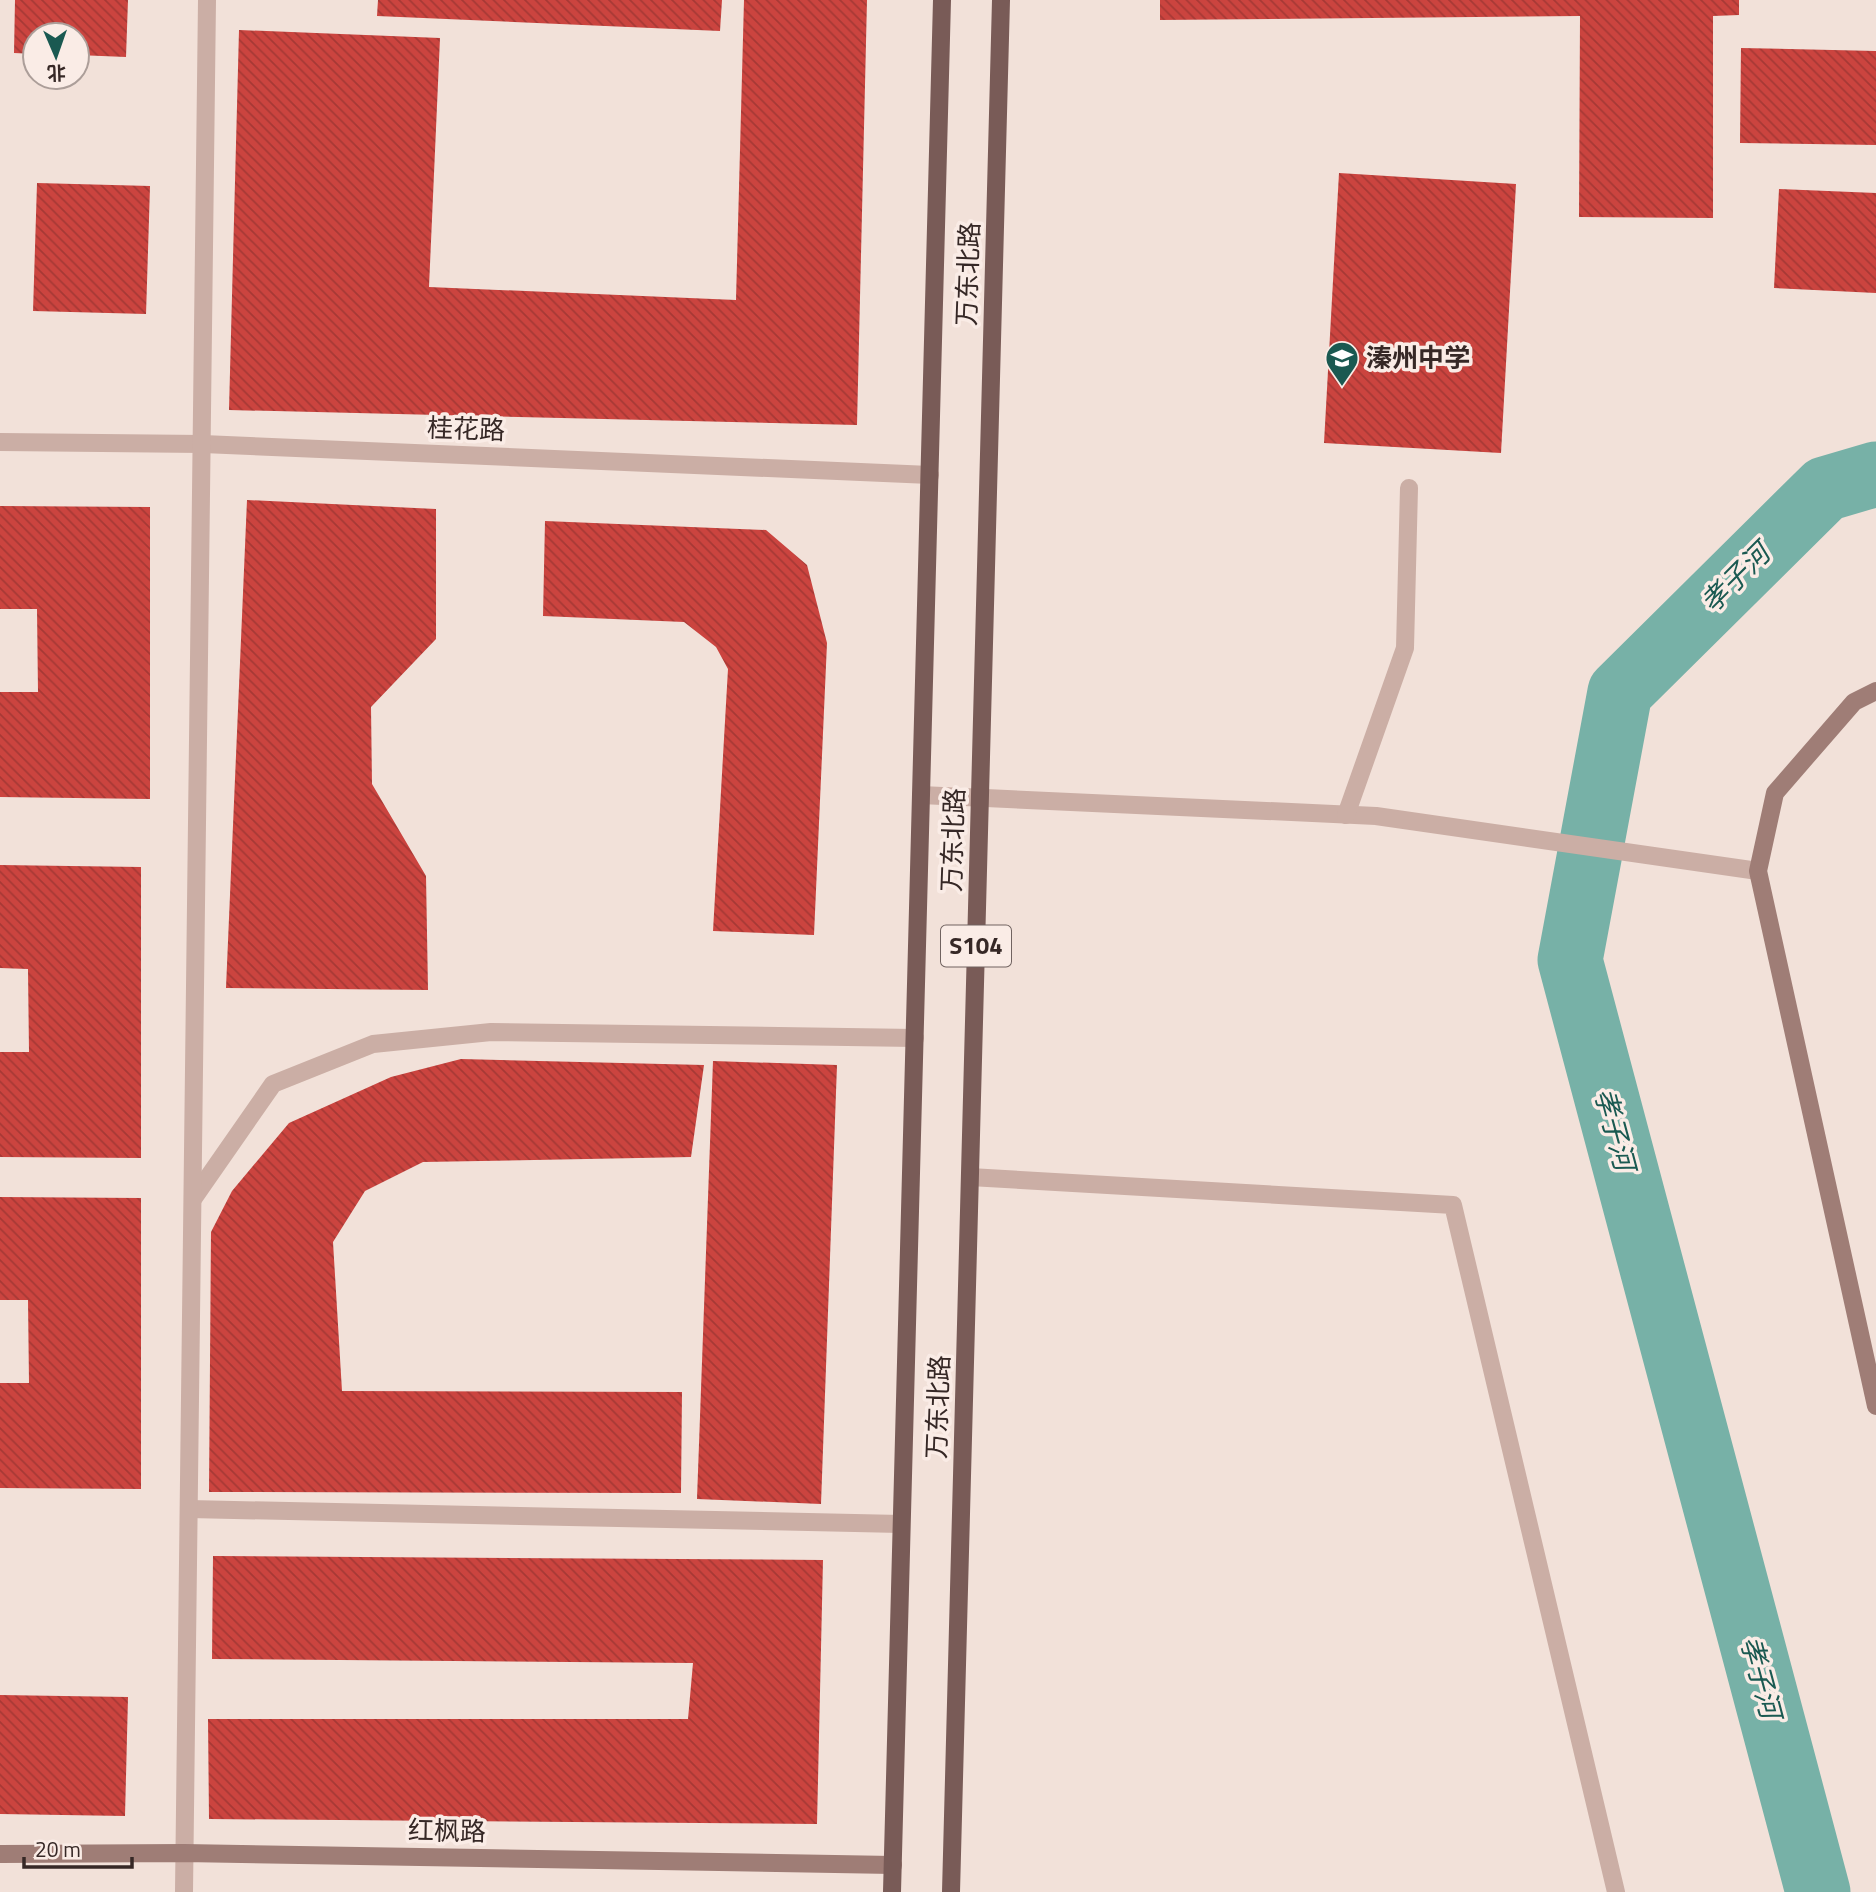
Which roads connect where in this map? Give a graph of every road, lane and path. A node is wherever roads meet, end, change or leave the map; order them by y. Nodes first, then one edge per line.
1 (207, 0) edge
2 (942, 0) edge
3 (1001, 0) edge
4 (0, 442) edge
5 (203, 444) junction
6 (930, 475) junction
7 (1409, 488) dead end
8 (1876, 691) edge
9 (921, 795) junction
10 (980, 797) junction
11 (1346, 815) junction
12 (1758, 871) junction
13 (915, 1038) junction
14 (970, 1177) junction
15 (193, 1199) junction
16 (1876, 1406) edge
17 (189, 1509) junction
18 (901, 1524) junction
19 (184, 1853) junction
20 (0, 1854) edge
21 (893, 1866) junction
22 (184, 1892) edge
23 (892, 1892) edge
24 (951, 1892) edge
25 (1616, 1892) edge

1 - 5 street
2 - 6 main road, 万东北路 / S104
3 - 10 main road, 万东北路 / S104
4 - 5 street, 桂花路
5 - 6 street, 桂花路
5 - 15 street
6 - 9 main road, 万东北路 / S104
7 - 11 street
8 - 12 street
9 - 10 street
9 - 13 main road, 万东北路 / S104
10 - 11 street
10 - 14 main road, 万东北路 / S104
11 - 12 street
12 - 16 street
13 - 15 street
13 - 18 main road, 万东北路 / S104
14 - 24 main road, 万东北路 / S104
14 - 25 street
15 - 17 street
17 - 18 street
17 - 19 street
18 - 21 main road, 万东北路 / S104
19 - 20 street, 红枫路
19 - 21 street, 红枫路
19 - 22 street
21 - 23 main road, 万东北路 / S104

